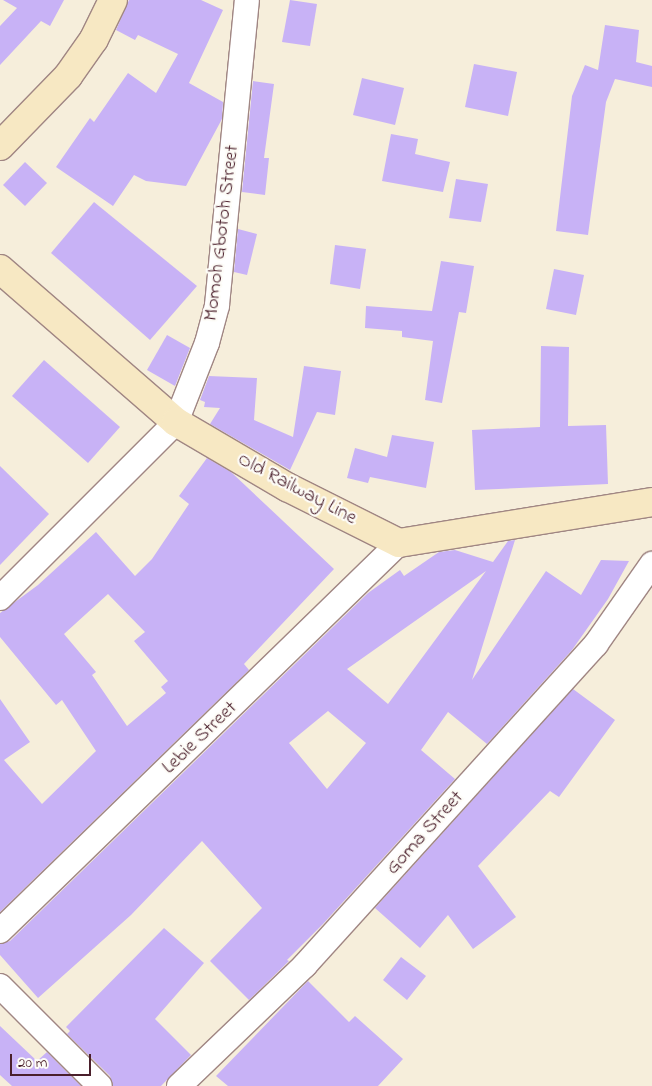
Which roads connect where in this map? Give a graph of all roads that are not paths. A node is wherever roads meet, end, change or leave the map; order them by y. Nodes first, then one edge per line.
1 (113, 0) edge
2 (247, 0) edge
3 (0, 146) edge
4 (0, 268) edge
5 (176, 422) junction
6 (652, 502) edge
7 (399, 543) junction
8 (652, 564) edge
9 (0, 598) edge
10 (0, 931) edge
11 (0, 986) edge
12 (100, 1086) edge
13 (180, 1086) edge

1 - 3 street
2 - 5 street, Momoh Gbotoh Street
4 - 5 street, Old Railway Line
5 - 7 street, Old Railway Line
5 - 9 street, Momoh Gbotoh Street
6 - 7 street
7 - 10 street, Lebie Street
8 - 13 street, Goma Street
11 - 12 street

